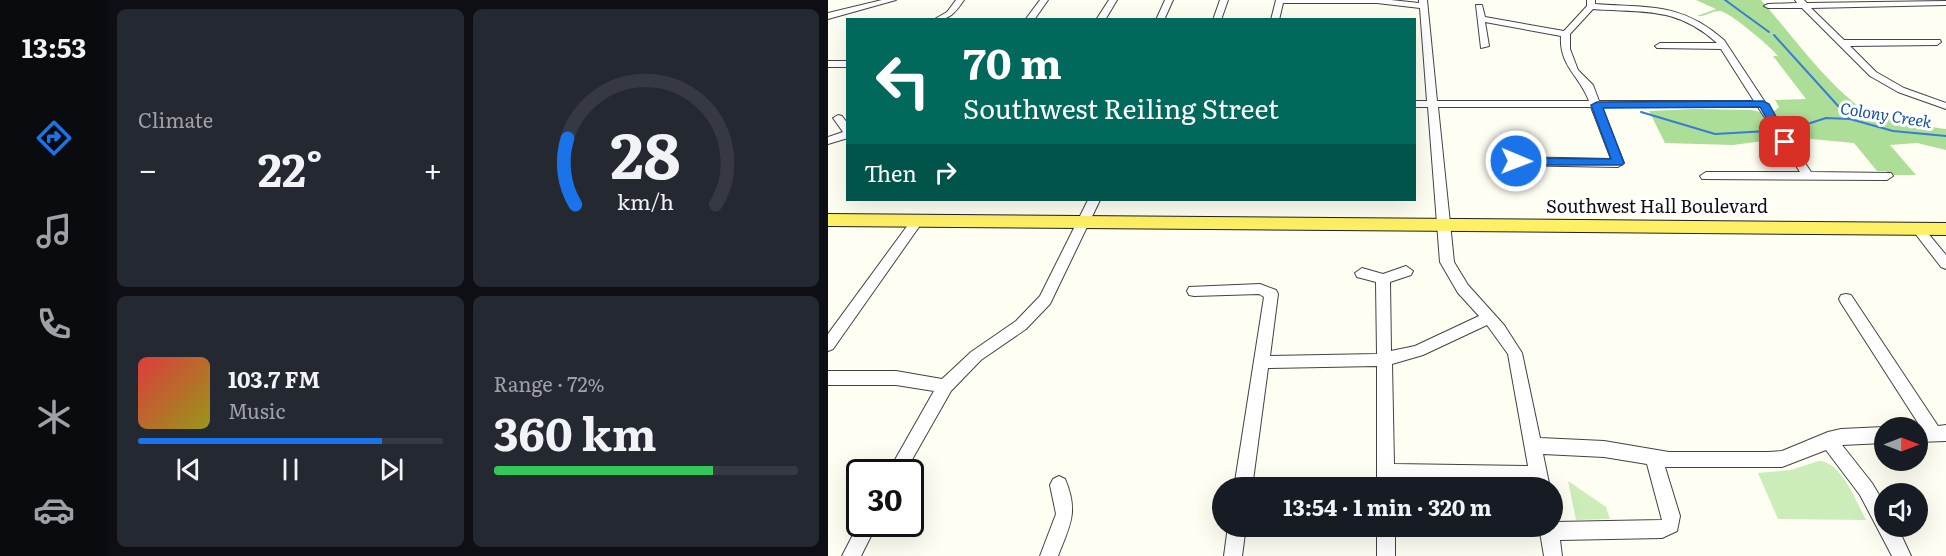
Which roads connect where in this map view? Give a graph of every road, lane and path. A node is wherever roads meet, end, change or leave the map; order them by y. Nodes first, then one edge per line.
1 (892, 0) edge
2 (960, 0) edge
3 (1044, 0) edge
4 (1113, 0) edge
5 (1169, 0) edge
6 (1224, 0) edge
7 (1280, 0) edge
8 (1332, 0) edge
9 (1386, 1) edge
10 (1898, 1) edge
11 (1801, 2) edge
12 (1424, 3) edge
13 (1591, 3) edge
14 (1946, 3) edge
15 (1768, 6) dead end
16 (1479, 7) dead end
17 (828, 16) edge
18 (941, 18) edge
19 (1030, 18) edge
20 (1101, 18) edge
21 (1161, 18) edge
22 (1218, 18) edge
23 (1276, 18) edge
24 (1481, 19) junction
25 (1566, 34) junction
26 (1841, 42) junction
27 (1937, 42) dead end
28 (1484, 46) dead end
29 (1659, 46) dead end
30 (1724, 46) junction
31 (828, 64) edge
32 (846, 64) edge
33 (1416, 104) edge
34 (1433, 104) junction
35 (1763, 104) junction
36 (1597, 105) junction
37 (1946, 106) edge
38 (838, 118) dead end
39 (846, 130) edge
40 (846, 134) edge
41 (828, 141) edge
42 (1516, 161) dead end
43 (1807, 175) junction
44 (1706, 176) dead end
45 (1887, 176) dead end
46 (1094, 201) edge
47 (828, 220) edge
48 (917, 221) junction
49 (1083, 222) junction
50 (1443, 225) junction
51 (1918, 229) junction
52 (1946, 229) edge
53 (1946, 264) edge
54 (1406, 271) dead end
55 (1362, 273) dead end
56 (1383, 279) junction
57 (1194, 291) dead end
58 (1846, 298) dead end
59 (1488, 318) junction
60 (828, 345) edge
61 (1383, 360) junction
62 (1263, 362) junction
63 (828, 378) edge
64 (945, 386) junction
65 (1932, 433) edge
66 (1874, 435) edge
67 (1828, 440) junction
68 (1532, 446) junction
69 (1653, 457) junction
70 (903, 459) edge
71 (1245, 477) edge
72 (1386, 477) edge
73 (1538, 477) edge
74 (1059, 485) dead end
75 (1874, 503) edge
76 (1563, 529) edge
77 (861, 537) edge
78 (1236, 537) edge
79 (1386, 537) edge
80 (1549, 537) edge
81 (1892, 537) edge
82 (851, 556) edge
83 (1049, 556) edge
84 (1233, 556) edge
85 (1386, 556) edge
86 (1553, 556) edge
87 (1902, 556) edge

1 - 17 street
2 - 18 street
3 - 19 street
4 - 20 street
5 - 21 street
6 - 22 street
7 - 8 street
7 - 23 street
8 - 9 street
9 - 12 street
10 - 11 street
10 - 14 street
11 - 15 street
11 - 26 street
12 - 34 street
13 - 25 street
13 - 30 street
16 - 24 street
24 - 25 street
24 - 28 street
25 - 36 street
26 - 27 street
26 - 37 street
29 - 30 street
30 - 35 street
31 - 32 street
33 - 34 street
34 - 36 street
34 - 50 street
35 - 36 street
35 - 43 street
36 - 42 street
38 - 39 street
40 - 41 street
43 - 44 street
43 - 45 street
46 - 49 street
47 - 48 main road, Southwest Hall Boulevard
48 - 49 main road, Southwest Hall Boulevard
48 - 60 street
49 - 50 main road, Southwest Hall Boulevard
49 - 64 street
50 - 51 main road, Southwest Hall Boulevard
50 - 59 street
51 - 52 main road, Southwest Hall Boulevard
51 - 53 street
54 - 56 street
55 - 56 street
56 - 61 street
57 - 62 street
58 - 65 street
59 - 61 street
59 - 68 street
61 - 62 street
61 - 72 street
62 - 71 street
63 - 64 street
64 - 70 street
66 - 67 street
67 - 69 street
67 - 75 street
68 - 69 street
68 - 73 street
69 - 76 street
74 - 83 street
77 - 82 street
78 - 84 street
79 - 85 street
80 - 86 street
81 - 87 street

